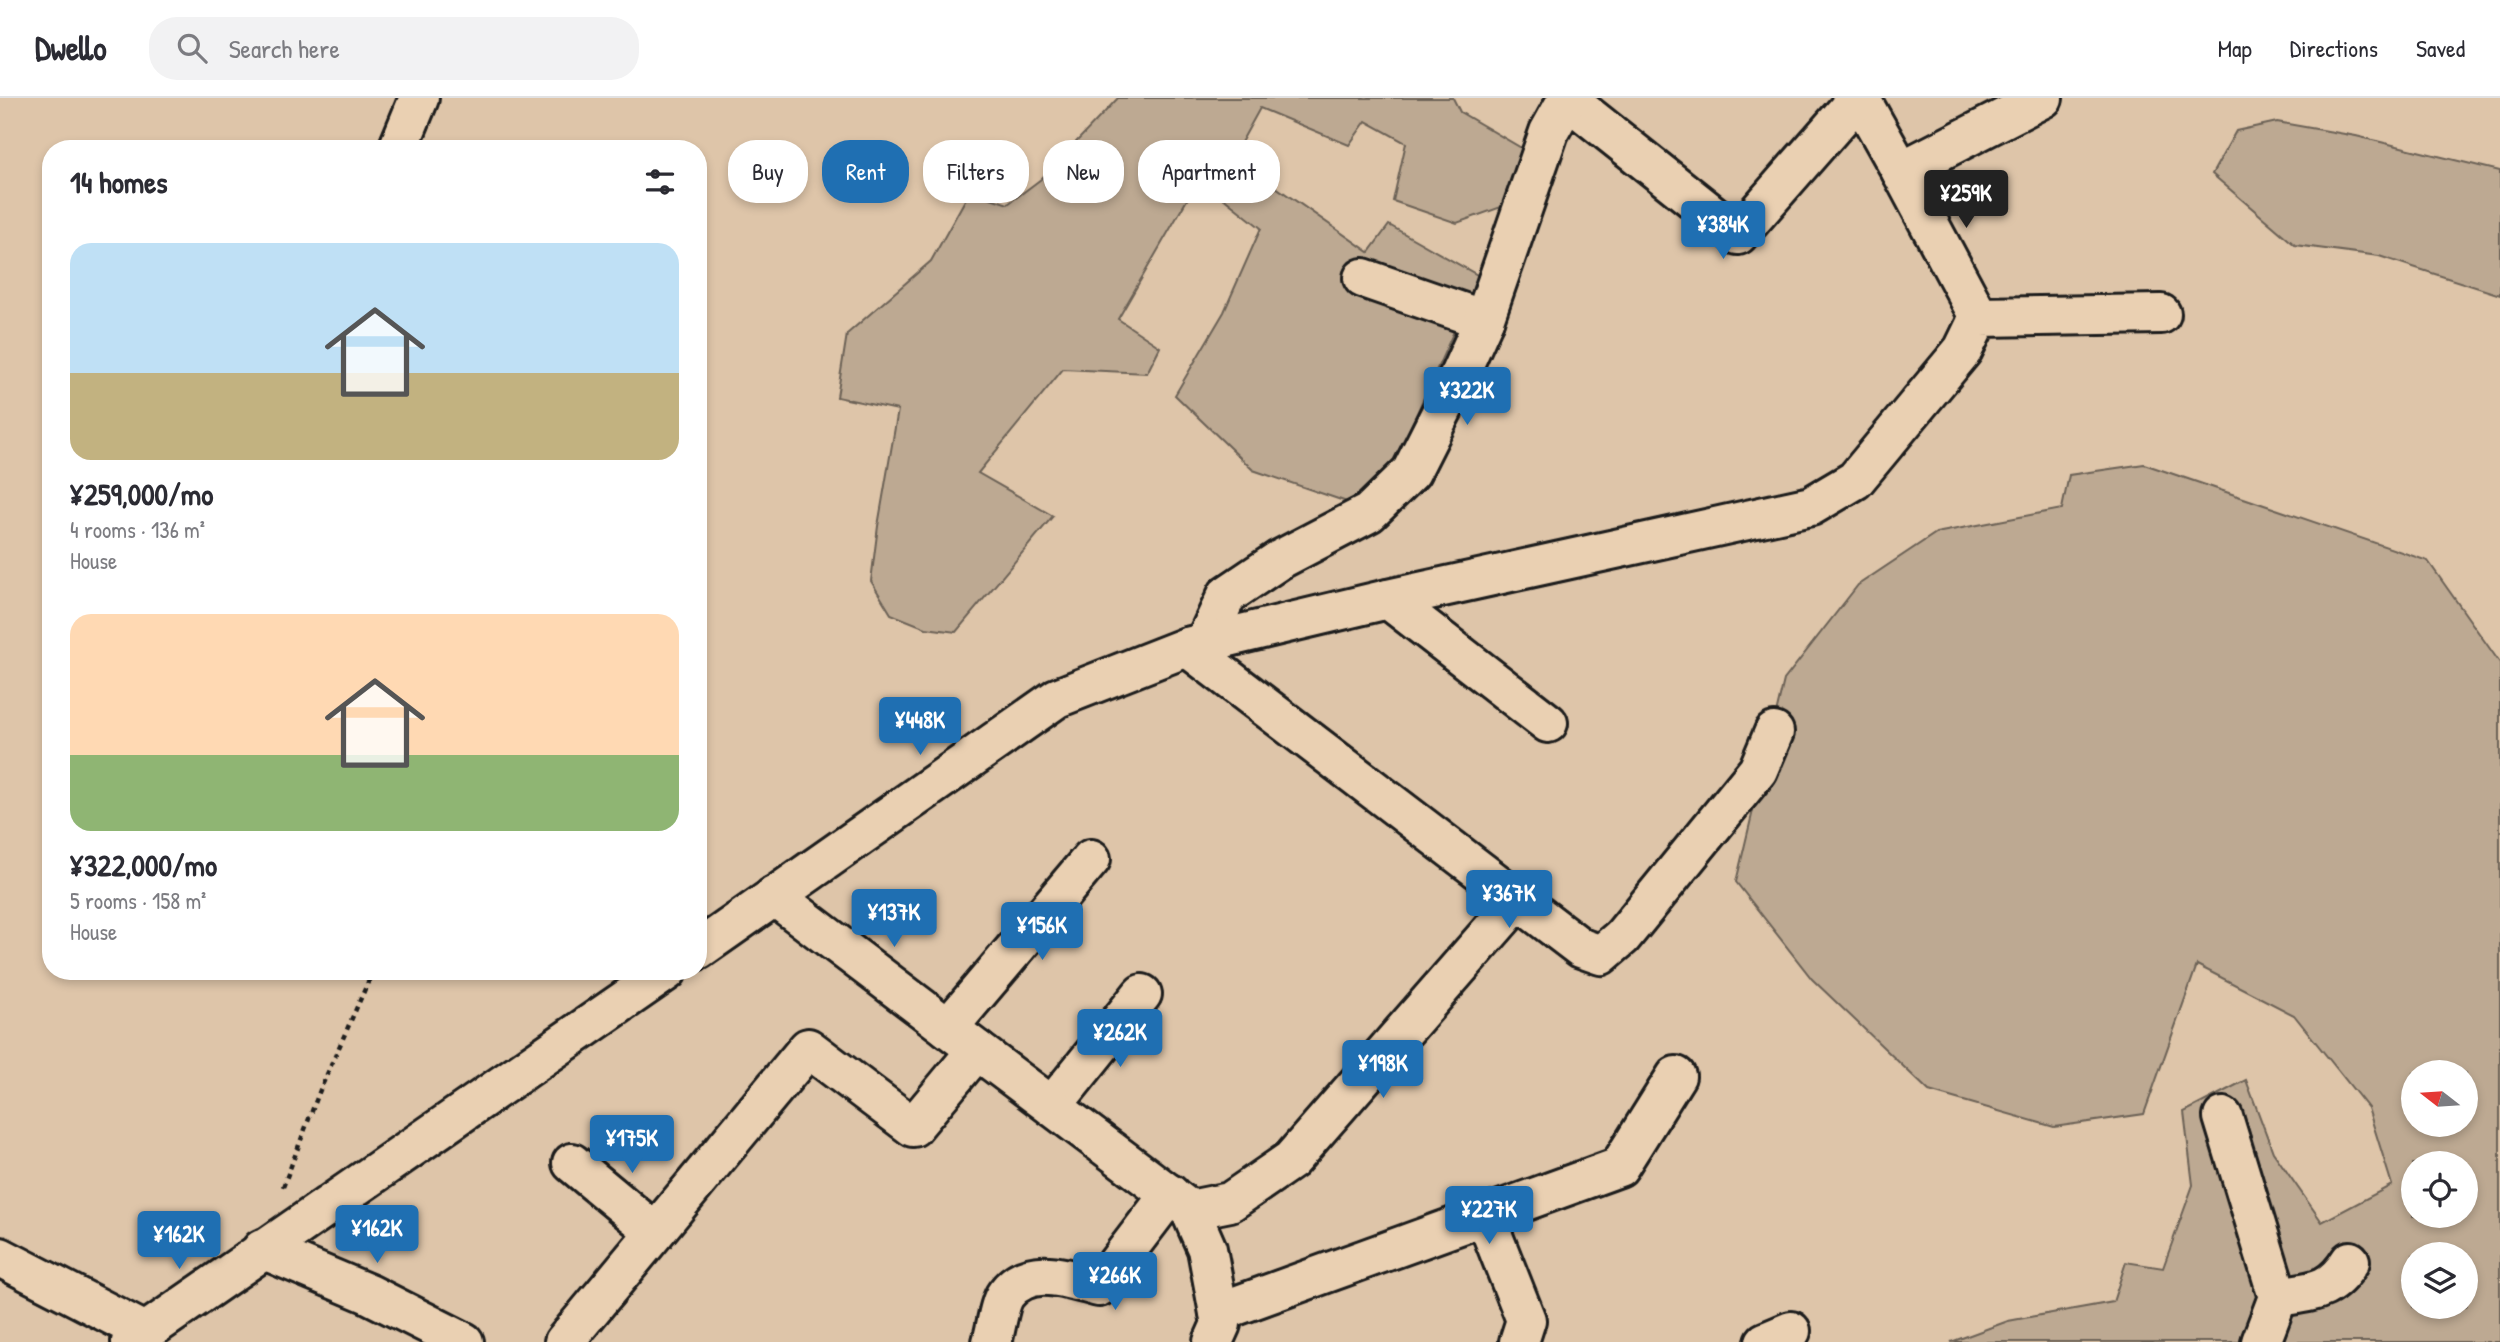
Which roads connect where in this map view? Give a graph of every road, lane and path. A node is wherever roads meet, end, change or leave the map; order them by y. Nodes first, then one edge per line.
1 (419, 98) edge
2 (1567, 98) edge
3 (1859, 98) edge
4 (2043, 98) edge
5 (402, 140) edge
6 (1901, 171) junction
7 (1363, 278) dead end
8 (2161, 314) dead end
9 (1979, 317) junction
10 (1483, 320) junction
11 (1388, 599) junction
12 (1196, 645) junction
13 (1548, 723) dead end
14 (1774, 732) dead end
15 (1091, 859) dead end
16 (774, 897) junction
17 (1518, 900) junction
18 (707, 944) edge
19 (369, 980) edge
20 (654, 980) edge
21 (1142, 994) dead end
22 (963, 1039) junction
23 (1676, 1076) dead end
24 (1052, 1106) junction
25 (2223, 1117) dead end
26 (572, 1163) dead end
27 (1180, 1202) junction
28 (1485, 1216) junction
29 (655, 1232) junction
30 (262, 1249) junction
31 (0, 1257) edge
32 (2350, 1261) dead end
33 (2278, 1297) junction
34 (1216, 1327) edge
35 (138, 1337) edge
36 (464, 1342) edge
37 (565, 1342) edge
38 (992, 1342) edge
39 (1519, 1342) edge
40 (2261, 1342) edge

1 - 5 street
2 - 3 street
2 - 10 street
3 - 6 street
4 - 6 street
6 - 9 street
7 - 10 street
8 - 9 street
9 - 11 street
10 - 12 street
11 - 12 street
11 - 13 street
12 - 16 street
12 - 17 street
14 - 17 street
15 - 22 street
16 - 18 street
16 - 22 street
17 - 27 street
19 - 30 path
20 - 30 street
21 - 24 street
22 - 24 street
22 - 29 street
23 - 28 street
24 - 27 street
25 - 33 street
26 - 29 street
27 - 34 street
27 - 38 street
28 - 34 street
28 - 39 street
29 - 37 street
30 - 35 street
30 - 36 street
31 - 35 street
32 - 33 street
33 - 40 street

